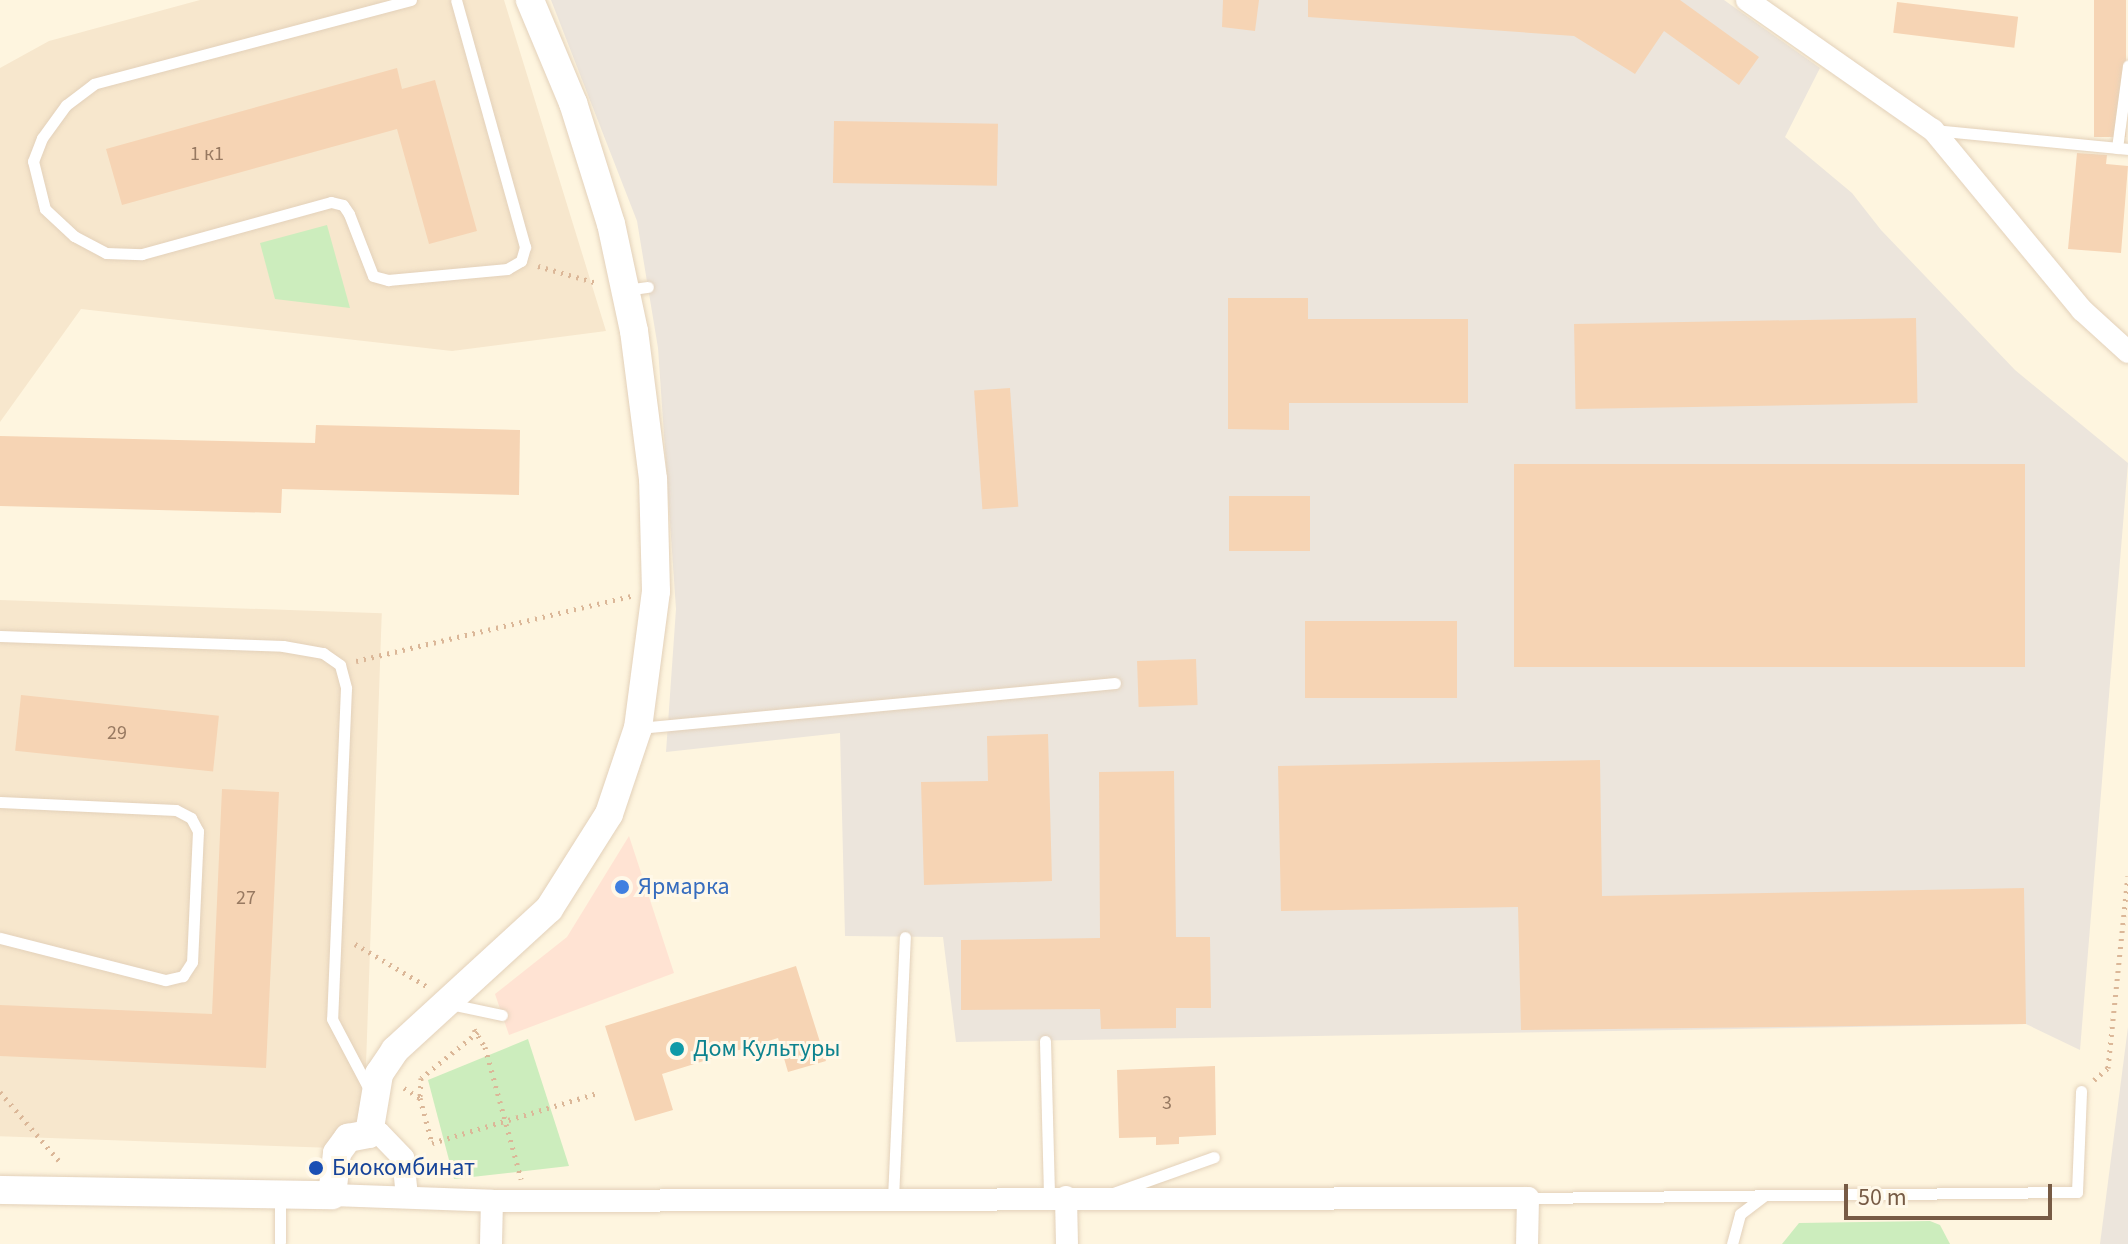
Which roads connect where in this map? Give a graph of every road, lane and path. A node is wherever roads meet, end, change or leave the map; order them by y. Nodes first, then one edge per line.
1 (411, 0) edge
2 (456, 0) edge
3 (530, 0) edge
4 (1747, 0) edge
5 (2128, 66) edge
6 (1933, 130) junction
7 (2122, 149) edge
8 (521, 261) junction
9 (636, 289) junction
10 (2128, 352) edge
11 (656, 591) junction
12 (0, 636) edge
13 (340, 665) junction
14 (1115, 683) dead end
15 (638, 728) junction
16 (0, 802) edge
17 (2128, 876) edge
18 (338, 897) junction
19 (905, 937) dead end
20 (0, 938) edge
21 (449, 1004) junction
22 (502, 1015) dead end
23 (1045, 1041) dead end
24 (2081, 1091) joint
25 (0, 1092) edge
26 (598, 1093) dead end
27 (373, 1096) junction
28 (507, 1121) junction
29 (369, 1134) junction
30 (1214, 1157) dead end
31 (0, 1190) edge
32 (84, 1190) junction
33 (280, 1194) junction
34 (332, 1195) junction
35 (1765, 1195) junction
36 (407, 1196) junction
37 (1058, 1197) junction
38 (1101, 1197) junction
39 (893, 1198) junction
40 (1528, 1198) junction
41 (521, 1200) junction
42 (492, 1201) junction
43 (280, 1242) dead end
44 (491, 1244) edge
45 (1067, 1244) edge
46 (1527, 1244) edge
47 (1732, 1244) edge

1 - 8 lane
2 - 8 lane
3 - 9 street
4 - 6 street
5 - 7 lane
6 - 7 lane
6 - 10 street
8 - 9 path
9 - 11 street
11 - 13 path
11 - 15 street
12 - 13 lane
13 - 18 lane
14 - 15 lane
15 - 21 street
16 - 20 lane
17 - 24 path
18 - 21 path
18 - 27 lane
19 - 39 lane
21 - 22 lane
21 - 27 street
23 - 37 lane
24 - 35 lane
25 - 32 path
26 - 28 path
27 - 29 street
28 - 28 path
28 - 41 path
29 - 34 street
29 - 36 street
30 - 38 lane
31 - 32 street
32 - 33 street
33 - 34 street
33 - 43 lane
34 - 36 street
35 - 40 lane
35 - 47 lane
36 - 42 street
37 - 38 street
37 - 39 street
37 - 45 street
38 - 40 street
39 - 41 street
40 - 46 street
41 - 42 street
42 - 44 street

